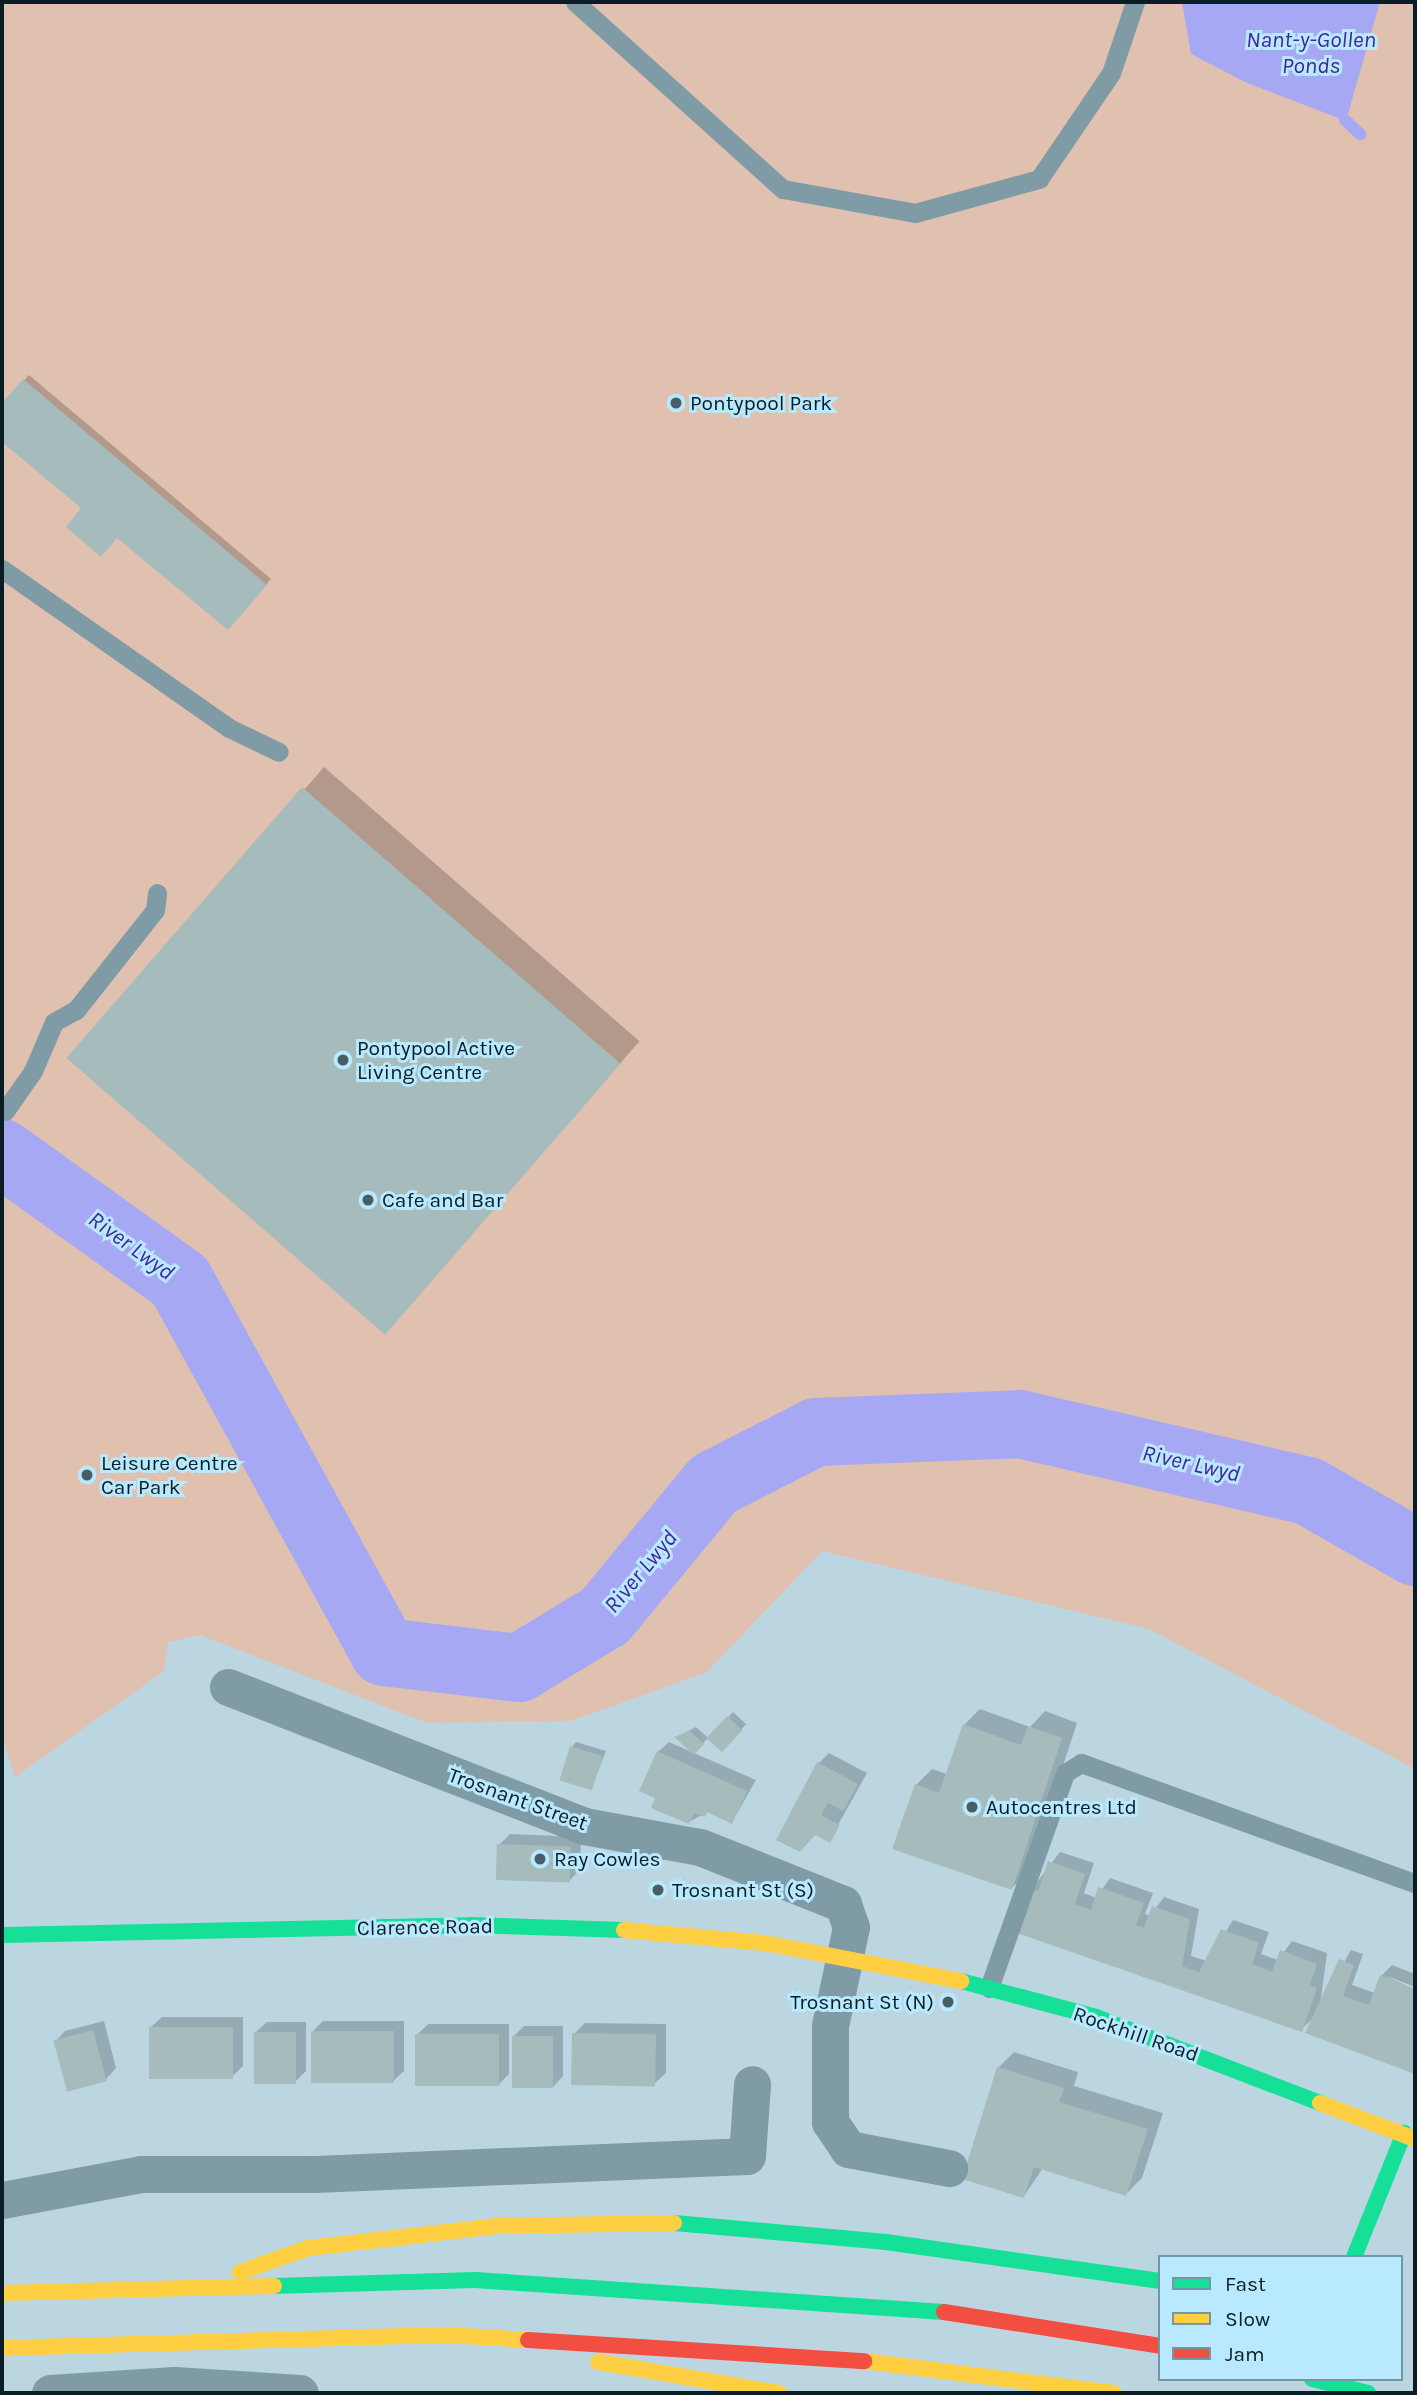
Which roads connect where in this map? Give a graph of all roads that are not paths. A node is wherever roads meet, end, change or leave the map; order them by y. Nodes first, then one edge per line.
1 (575, 2) edge
2 (1135, 2) edge
3 (2, 569) edge
4 (279, 752) dead end
5 (157, 893) dead end
6 (5, 1111) dead end
7 (228, 1687) dead end
8 (1415, 1883) edge
9 (2, 1935) edge
10 (848, 1956) junction
11 (989, 1988) junction
12 (752, 2084) dead end
13 (1409, 2136) edge
14 (949, 2168) dead end
15 (2, 2200) edge
16 (1355, 2255) edge
17 (1158, 2281) edge
18 (208, 2283) junction
19 (2, 2293) edge
20 (447, 2335) junction
21 (1158, 2346) edge
22 (2, 2348) edge
23 (1320, 2381) edge
24 (50, 2393) edge
25 (300, 2393) edge
26 (779, 2393) edge
27 (1114, 2393) edge
28 (1368, 2393) edge

1 - 2 lane
3 - 4 lane
5 - 6 lane
7 - 10 street, Trosnant Street
8 - 11 lane
9 - 10 main road, Clarence Road
10 - 11 main road, Rockhill Road
10 - 14 street, Trosnant Street
11 - 13 main road, Rockhill Road
12 - 15 street
13 - 16 main road
17 - 18 main road
18 - 19 main road
18 - 21 main road
20 - 22 main road
20 - 26 main road
20 - 27 main road
23 - 28 main road
24 - 25 street

